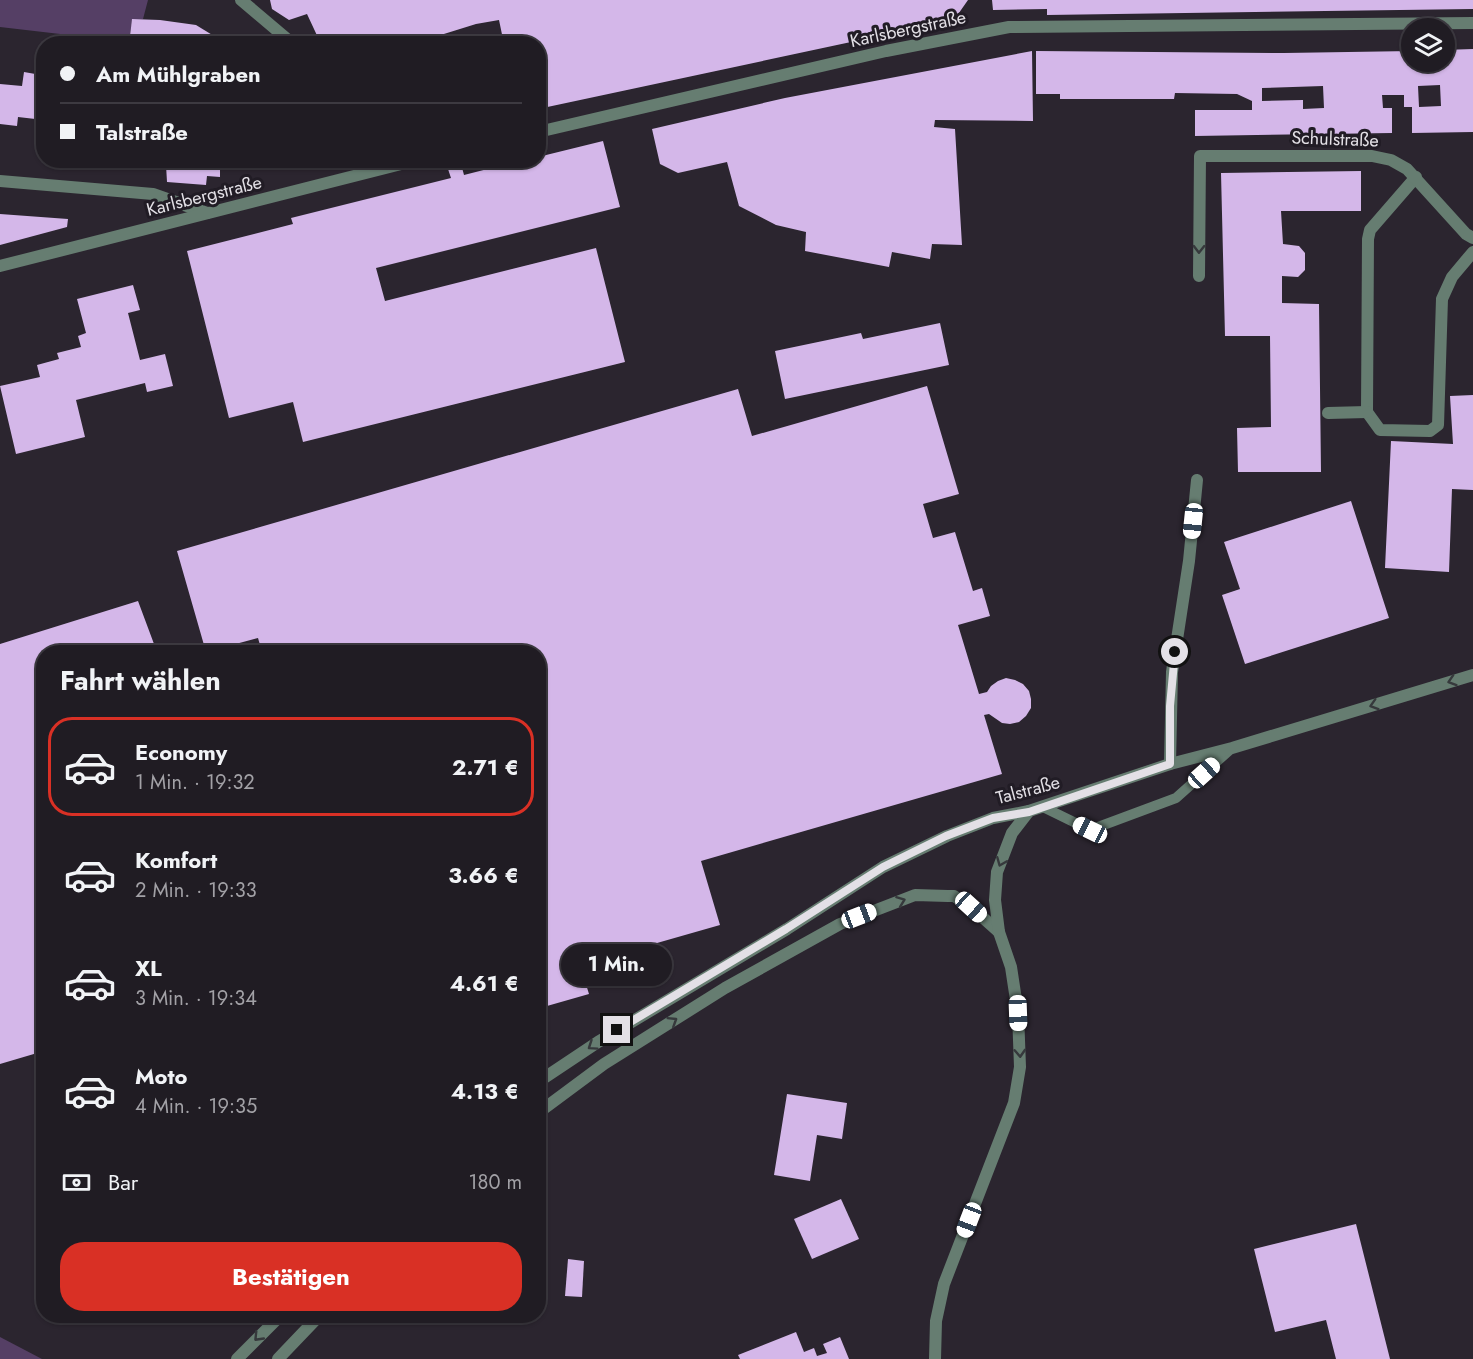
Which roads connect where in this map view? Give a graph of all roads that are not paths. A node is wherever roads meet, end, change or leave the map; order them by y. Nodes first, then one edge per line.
1 (241, 0) edge
2 (1473, 23) edge
3 (284, 36) edge
4 (546, 130) edge
5 (378, 168) edge
6 (1416, 177) junction
7 (0, 181) edge
8 (207, 213) junction
9 (1473, 238) edge
10 (1473, 252) edge
11 (0, 266) edge
12 (1199, 276) dead end
13 (1367, 412) junction
14 (1328, 413) dead end
15 (1197, 480) dead end
16 (1473, 675) edge
17 (1232, 747) junction
18 (1170, 764) junction
19 (1043, 807) junction
20 (1029, 812) junction
21 (999, 932) junction
22 (546, 1077) edge
23 (546, 1107) edge
24 (273, 1323) edge
25 (312, 1323) edge
26 (237, 1359) edge
27 (278, 1359) edge
28 (934, 1359) edge

1 - 3 street
2 - 4 street, Karlsbergstraße
5 - 8 street, Karlsbergstraße
6 - 9 street, Schulstraße
6 -> 12 street, Schulstraße
6 - 13 street
7 - 8 street
8 - 11 street, Karlsbergstraße
10 - 13 street
13 - 14 street
15 - 18 street
16 -> 17 street, Talstraße
17 - 18 street, Talstraße
17 - 19 lane
18 - 19 street, Talstraße
19 - 20 street, Talstraße
20 -> 21 street
20 -> 22 street, Talstraße
23 -> 21 street
21 -> 28 street
24 -> 26 street
25 - 27 street

